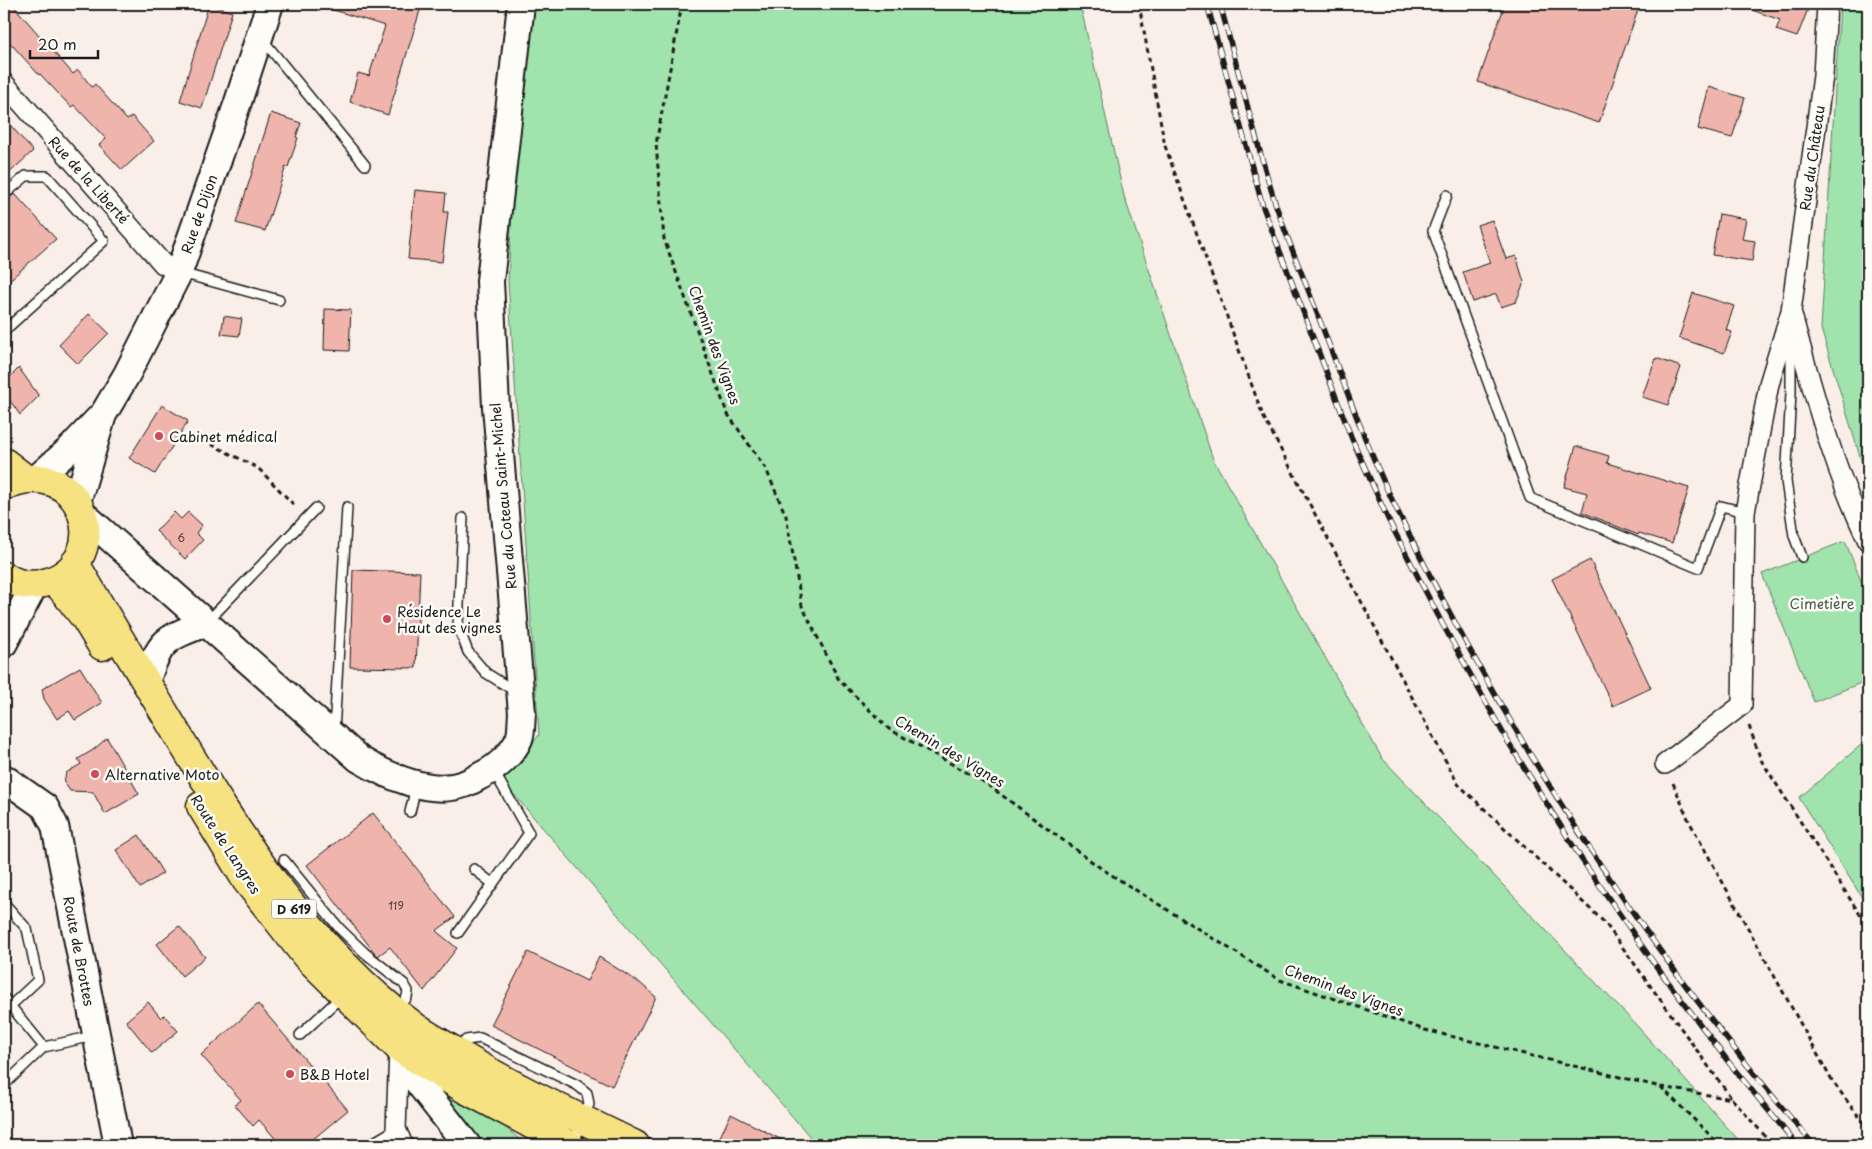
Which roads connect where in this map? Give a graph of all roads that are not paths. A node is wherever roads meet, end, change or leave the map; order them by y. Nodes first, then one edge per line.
1 (270, 4) edge
2 (520, 4) edge
3 (1827, 4) edge
4 (259, 36) junction
5 (4, 83) edge
6 (365, 165) dead end
7 (4, 195) edge
8 (1447, 195) dead end
9 (179, 272) junction
10 (279, 300) dead end
11 (1792, 311) junction
12 (4, 331) edge
13 (104, 413) junction
14 (4, 462) edge
15 (22, 481) edge
16 (80, 508) junction
17 (316, 508) dead end
18 (347, 508) dead end
19 (1745, 512) junction
20 (463, 518) dead end
21 (1868, 541) edge
22 (78, 556) junction
23 (130, 556) junction
24 (1802, 557) dead end
25 (4, 576) edge
26 (45, 583) junction
27 (206, 623) junction
28 (4, 643) edge
29 (146, 682) junction
30 (520, 694) junction
31 (334, 737) junction
32 (1665, 764) road end
33 (493, 770) junction
34 (4, 778) edge
35 (416, 784) junction
36 (410, 812) dead end
37 (284, 860) dead end
38 (474, 869) dead end
39 (492, 884) junction
40 (4, 903) edge
41 (458, 933) dead end
42 (352, 988) junction
43 (4, 998) edge
44 (7, 1009) edge
45 (391, 1026) junction
46 (300, 1034) dead end
47 (96, 1035) junction
48 (44, 1047) junction
49 (455, 1052) junction
50 (4, 1084) edge
51 (533, 1116) junction
52 (584, 1119) junction
53 (399, 1137) edge
54 (118, 1145) edge
55 (369, 1145) edge
56 (466, 1145) edge
57 (571, 1145) edge
58 (635, 1145) edge

1 - 4 street, Rue de Dijon
2 - 30 street, Rue du Coteau Saint-Michel
3 - 11 street, Rue du Château
4 - 6 lane
4 - 9 street, Rue de Dijon
5 - 9 street, Rue de la Liberté
7 - 12 lane
8 - 19 lane
9 - 10 lane
9 - 13 street, Rue de Dijon
11 - 19 street
11 - 21 street
11 - 24 lane
13 - 15 street, Rue de Dijon
13 - 16 street, Rue de Dijon
14 - 15 main road
15 - 16 main road
16 - 22 main road
16 - 23 street, Rue du Coteau Saint-Michel
17 - 27 lane
18 - 31 lane
19 - 32 street
20 - 30 lane
22 - 23 street
22 - 26 main road
22 - 29 main road, Route de Langres / D 619
23 - 27 street, Rue du Coteau Saint-Michel
25 - 26 main road
26 - 28 street
26 - 42 main road, Route de Langres / D 619
27 - 29 street
27 - 31 street, Rue du Coteau Saint-Michel
29 - 42 main road, Route de Langres / D 619
30 - 33 street, Rue du Coteau Saint-Michel
31 - 35 street, Rue du Coteau Saint-Michel
33 - 35 street, Rue du Coteau Saint-Michel
33 - 39 lane
34 - 47 street, Route de Brottes
35 - 36 lane
37 - 45 lane
38 - 39 lane
39 - 41 lane
40 - 44 lane
42 - 45 main road, Route de Langres / D 619
42 - 46 lane
43 - 44 lane
44 - 48 lane
45 - 49 main road, Route de Langres / D 619
45 - 51 main road, Route de Langres / D 619
45 - 53 street
45 - 56 street
47 - 48 lane
47 - 54 street, Route de Brottes
48 - 50 lane
49 - 51 main road, Route de Langres / D 619
49 - 52 lane
51 - 52 main road, D 619
51 - 57 main road, Route de Langres / D 619
52 - 57 lane
52 - 58 main road, D 619
53 - 55 lane

